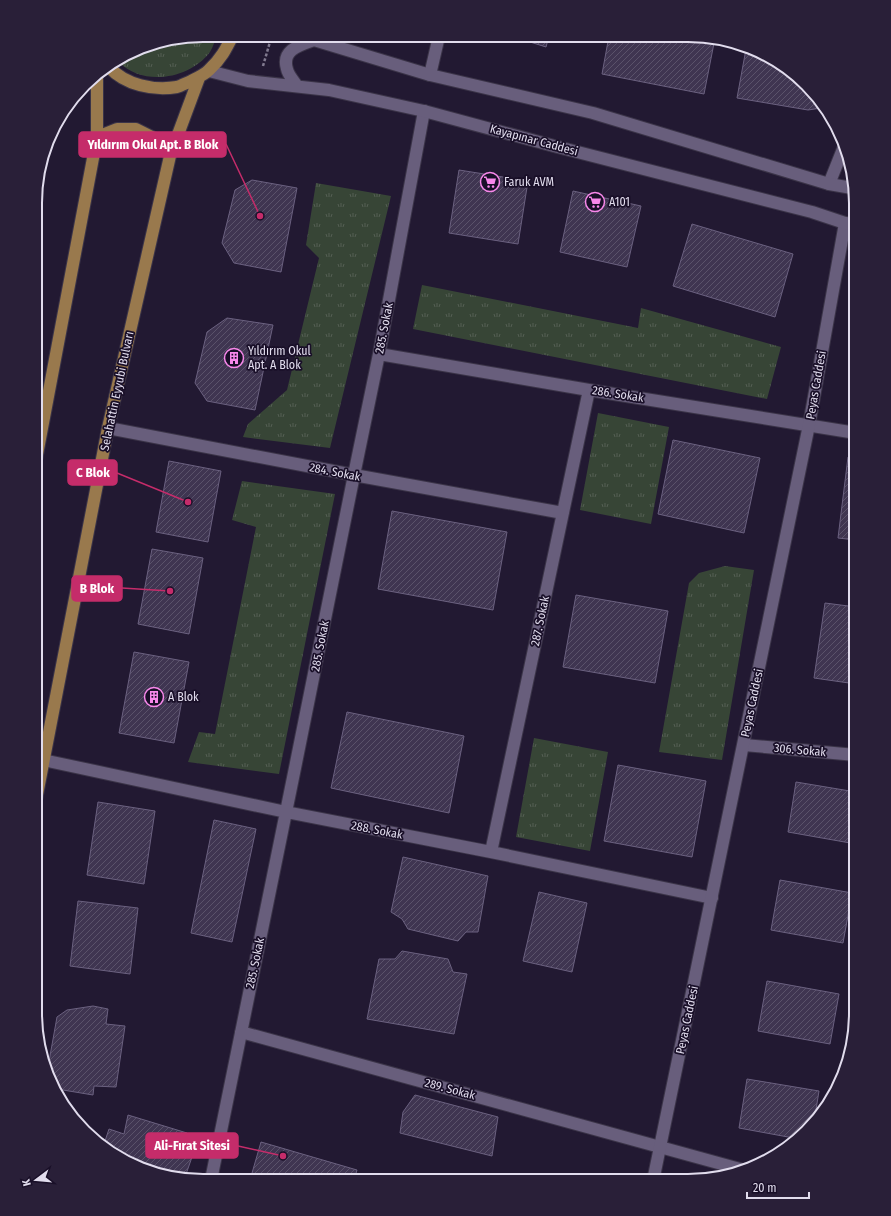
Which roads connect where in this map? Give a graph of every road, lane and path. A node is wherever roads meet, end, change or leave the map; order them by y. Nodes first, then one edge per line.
1 (230, 42) edge
2 (270, 42) edge
3 (303, 42) edge
4 (326, 42) edge
5 (438, 42) edge
6 (112, 71) edge
7 (261, 73) dead end
8 (204, 74) junction
9 (430, 74) junction
10 (97, 82) edge
11 (297, 86) junction
12 (424, 111) junction
13 (97, 137) junction
14 (841, 154) edge
15 (170, 156) junction
16 (829, 184) junction
17 (848, 187) edge
18 (849, 223) edge
19 (849, 234) edge
20 (380, 354) junction
21 (589, 390) junction
22 (42, 411) edge
23 (809, 425) junction
24 (108, 428) junction
25 (849, 432) edge
26 (354, 475) junction
27 (563, 513) junction
28 (744, 745) junction
29 (849, 754) edge
30 (43, 760) junction
31 (42, 766) edge
32 (286, 812) junction
33 (491, 852) junction
34 (712, 898) junction
35 (241, 1032) junction
36 (660, 1147) junction
37 (733, 1167) edge
38 (212, 1174) edge
39 (654, 1174) edge

1 - 8 main road
2 - 7 path
3 - 11 street
4 - 9 street
5 - 9 street
6 - 8 main road
8 - 11 street, Kayapınar Caddesi
8 - 15 main road, Selahattin Eyyubi Bulvarı
9 - 16 street
10 - 13 main road
11 - 12 street, Kayapınar Caddesi
12 - 18 street, Kayapınar Caddesi
12 - 20 street, 285. Sokak
13 - 15 main road
13 - 22 main road
14 - 16 street
15 - 24 main road, Selahattin Eyyubi Bulvarı
16 - 17 street
19 - 23 street, Peyas Caddesi
20 - 21 street, 286. Sokak
20 - 26 street, 285. Sokak
21 - 23 street, 286. Sokak
21 - 27 street, 287. Sokak
23 - 25 street, 286. Sokak
23 - 28 street, Peyas Caddesi
24 - 26 street, 284. Sokak
24 - 30 main road, Selahattin Eyyubi Bulvarı
26 - 27 street, 284. Sokak
26 - 32 street, 285. Sokak
27 - 33 street, 287. Sokak
28 - 29 street, 306. Sokak
28 - 34 street, Peyas Caddesi
30 - 31 main road, Selahattin Eyyubi Bulvarı
30 - 32 street, 288. Sokak
32 - 33 street, 288. Sokak
32 - 35 street, 285. Sokak
33 - 34 street, 288. Sokak
34 - 36 street, Peyas Caddesi
35 - 36 street, 289. Sokak
35 - 38 street, 285. Sokak
36 - 37 street, 289. Sokak
36 - 39 street, Peyas Caddesi

